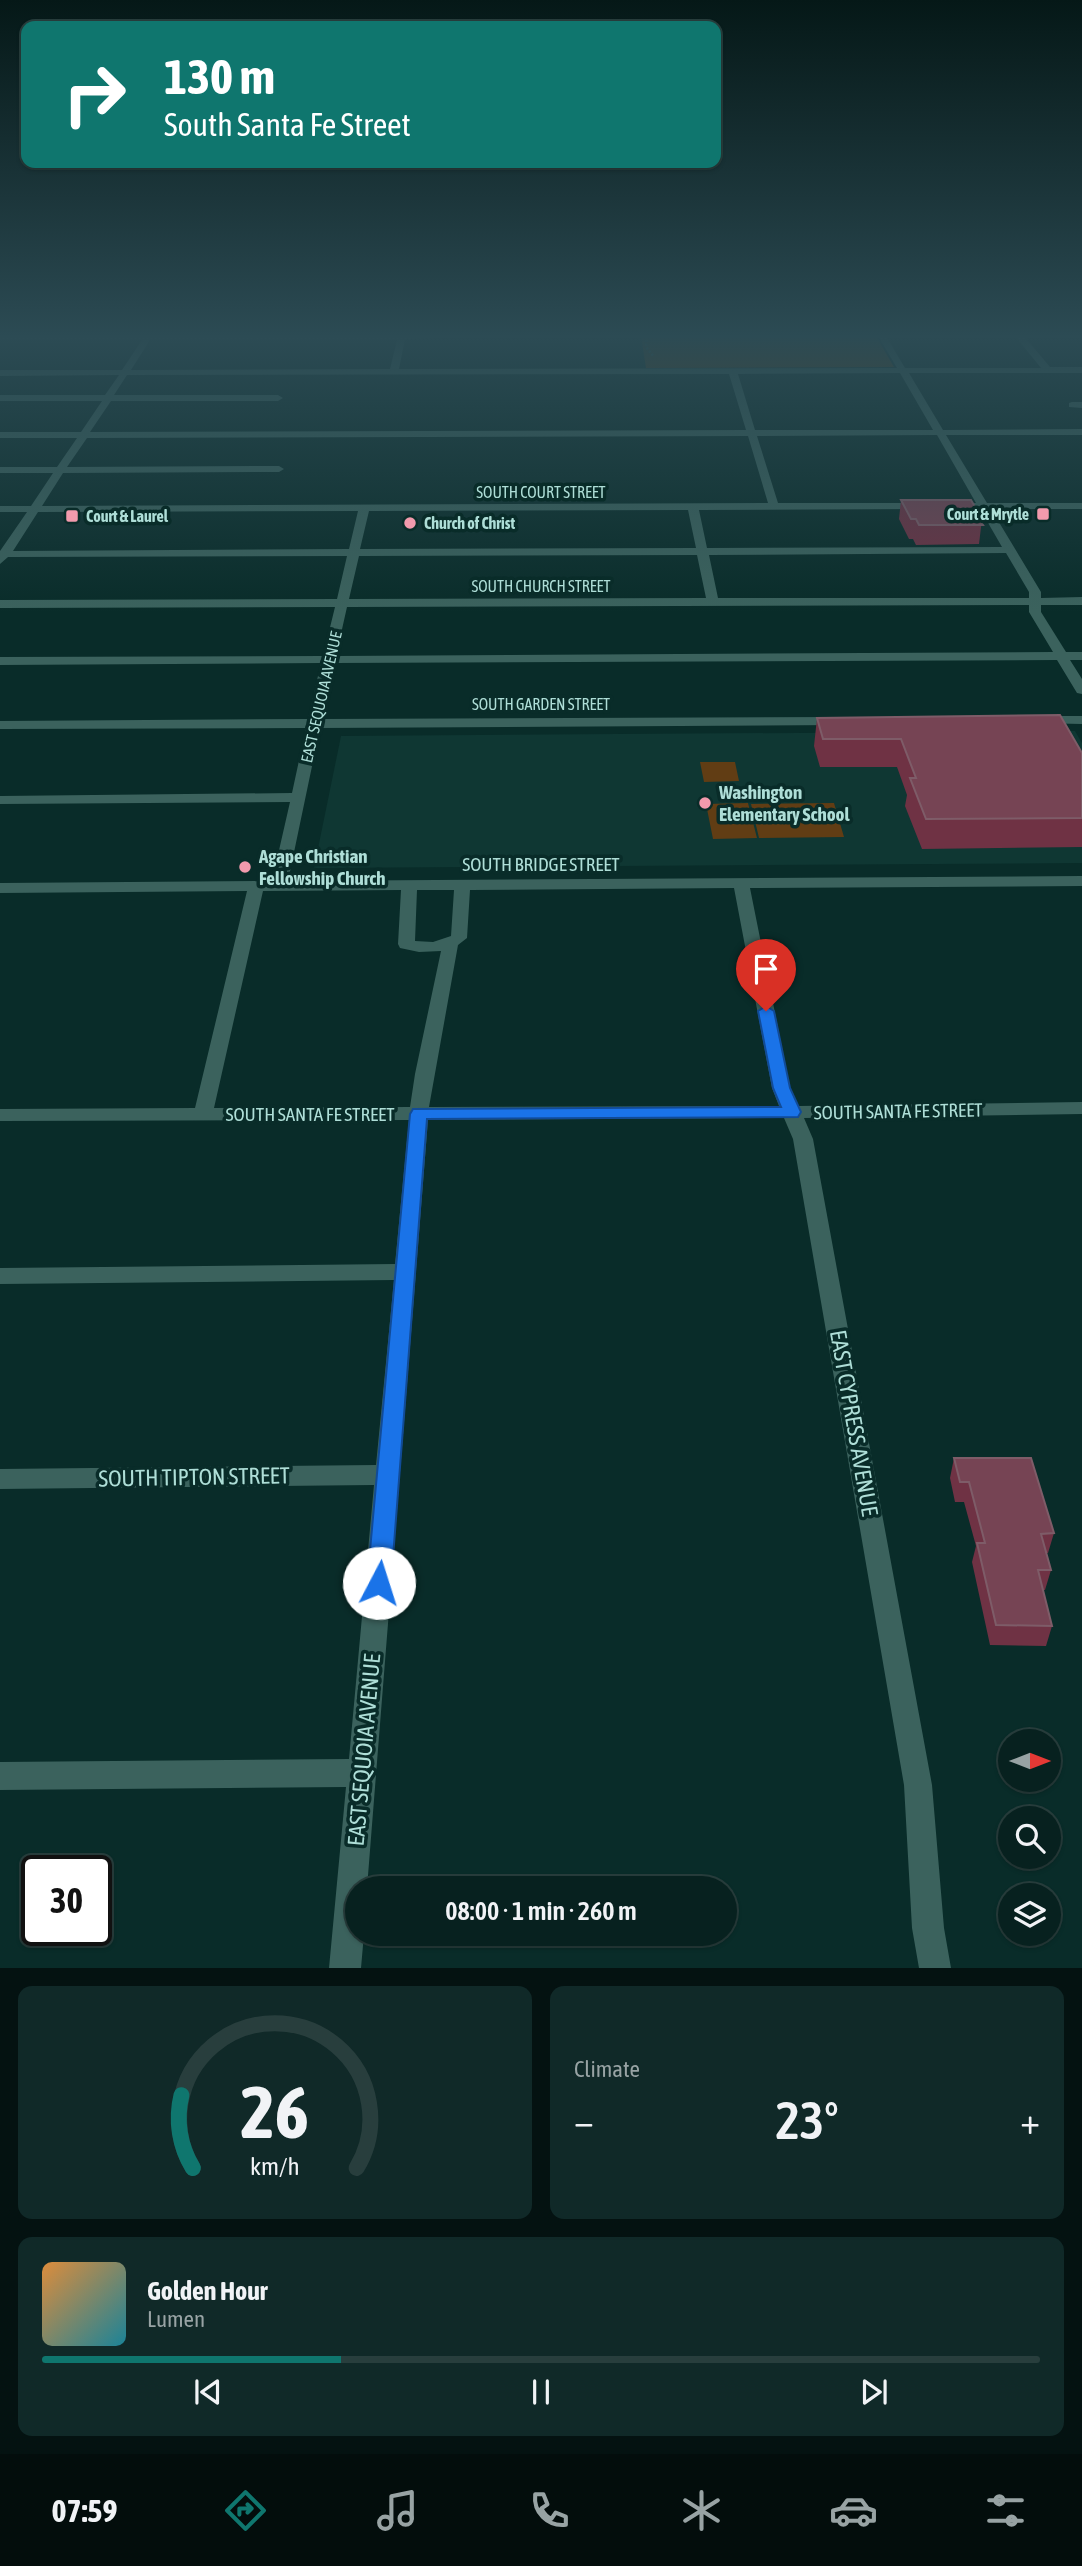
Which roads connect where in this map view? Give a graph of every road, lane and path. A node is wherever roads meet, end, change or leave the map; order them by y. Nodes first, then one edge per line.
1 (89, 428) edge
2 (749, 428) edge
3 (937, 428) edge
4 (940, 432) junction
5 (1082, 432) edge
6 (751, 433) junction
7 (0, 435) edge
8 (84, 435) junction
9 (279, 469) dead end
10 (0, 470) edge
11 (61, 470) junction
12 (932, 506) edge
13 (946, 506) edge
14 (985, 506) junction
15 (1082, 506) edge
16 (693, 507) junction
17 (774, 507) junction
18 (364, 508) junction
19 (0, 509) edge
20 (34, 509) junction
21 (1011, 550) junction
22 (354, 551) junction
23 (702, 551) junction
24 (2, 556) edge
25 (713, 601) junction
26 (1035, 601) junction
27 (1082, 601) edge
28 (342, 603) junction
29 (0, 604) edge
30 (1062, 656) junction
31 (1082, 656) edge
32 (329, 660) junction
33 (0, 661) edge
34 (1082, 690) edge
35 (859, 720) edge
36 (1026, 720) edge
37 (1082, 720) edge
38 (314, 723) junction
39 (0, 725) edge
40 (298, 797) junction
41 (0, 800) edge
42 (1082, 881) edge
43 (741, 884) junction
44 (409, 886) junction
45 (462, 886) junction
46 (256, 887) junction
47 (279, 887) junction
48 (0, 888) edge
49 (450, 945) junction
50 (1082, 1108) edge
51 (792, 1112) junction
52 (203, 1114) junction
53 (419, 1114) junction
54 (0, 1115) edge
55 (407, 1272) junction
56 (0, 1276) edge
57 (388, 1475) junction
58 (0, 1479) edge
59 (362, 1773) junction
60 (0, 1776) edge
61 (345, 1968) edge
62 (935, 1968) edge

1 - 8 street
2 - 6 street
3 - 4 street
4 - 5 street
4 - 6 street
4 - 14 street
6 - 8 street
6 - 17 street
7 - 8 street
8 - 11 street
9 - 11 street
10 - 11 street
11 - 20 street
12 - 17 street, SOUTH COURT STREET
13 - 14 street
14 - 15 street
14 - 21 street
16 - 17 street, SOUTH COURT STREET
16 - 18 street, SOUTH COURT STREET
16 - 23 street
18 - 20 street, SOUTH COURT STREET
18 - 22 street, EAST SEQUOIA AVENUE
19 - 20 street, SOUTH COURT STREET
20 - 24 street
21 - 23 street
21 - 26 street
22 - 23 street
22 - 24 street
22 - 28 street, EAST SEQUOIA AVENUE
23 - 25 street
25 - 26 street, SOUTH CHURCH STREET
25 - 28 street, SOUTH CHURCH STREET
26 - 27 street, SOUTH CHURCH STREET
26 - 30 street
28 - 29 street, SOUTH CHURCH STREET
28 - 32 street, EAST SEQUOIA AVENUE
30 - 31 street
30 - 32 street
30 - 34 street
32 - 33 street
32 - 38 street, EAST SEQUOIA AVENUE
35 - 38 street, SOUTH GARDEN STREET
36 - 37 street
38 - 39 street, SOUTH GARDEN STREET
38 - 40 street, EAST SEQUOIA AVENUE
40 - 41 street
40 - 47 street, EAST SEQUOIA AVENUE
42 - 43 street, SOUTH BRIDGE STREET
43 - 45 street, SOUTH BRIDGE STREET
43 - 51 street, EAST CYPRESS AVENUE
44 - 45 street, SOUTH BRIDGE STREET
44 - 47 street, SOUTH BRIDGE STREET
44 - 49 street
45 - 49 street, EAST SEQUOIA AVENUE
46 - 47 street, SOUTH BRIDGE STREET
46 - 48 street, SOUTH BRIDGE STREET
46 - 52 street
49 - 53 street, EAST SEQUOIA AVENUE
50 - 51 street, SOUTH SANTA FE STREET
51 - 53 street, SOUTH SANTA FE STREET
51 - 62 street, EAST CYPRESS AVENUE
52 - 53 street, SOUTH SANTA FE STREET
52 - 54 street, SOUTH SANTA FE STREET
53 - 55 street, EAST SEQUOIA AVENUE
55 - 56 street
55 - 57 street, EAST SEQUOIA AVENUE
57 - 58 street, SOUTH TIPTON STREET
57 - 59 street, EAST SEQUOIA AVENUE
59 - 60 street
59 - 61 street, EAST SEQUOIA AVENUE

